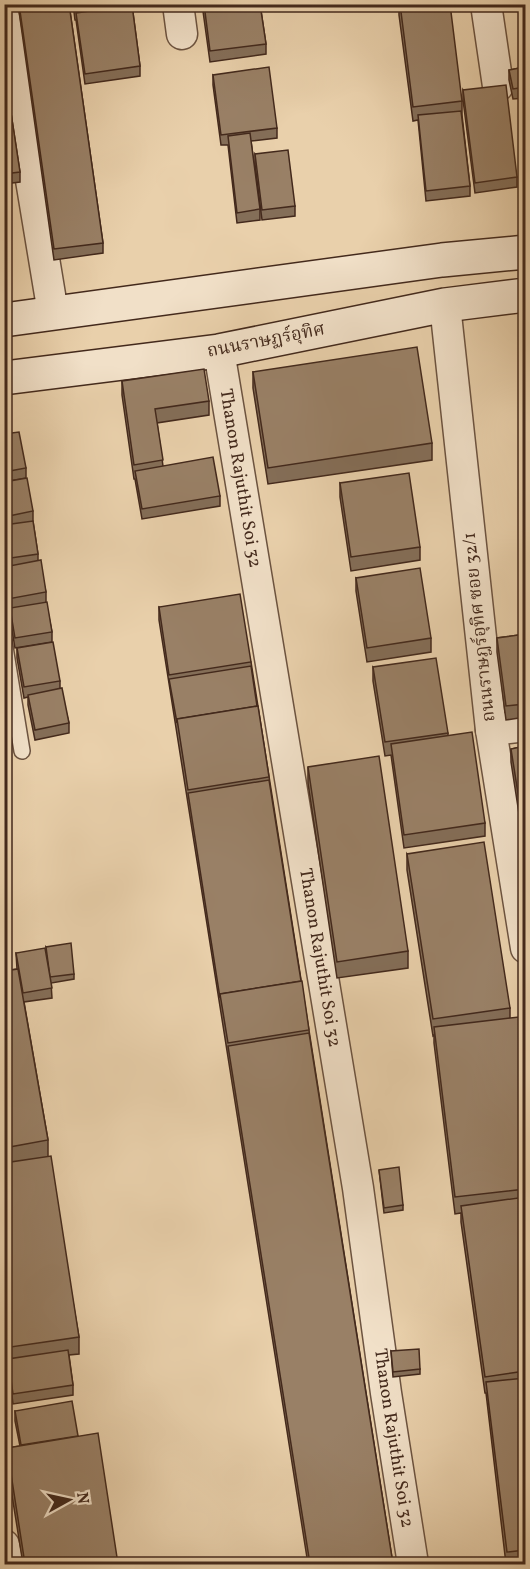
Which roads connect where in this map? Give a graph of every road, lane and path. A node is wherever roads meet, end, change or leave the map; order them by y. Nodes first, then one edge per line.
1 (178, 4) edge
2 (486, 4) edge
3 (4, 17) edge
4 (182, 34) dead end
5 (498, 86) edge
6 (525, 252) edge
7 (525, 295) edge
8 (445, 305) junction
9 (53, 314) junction
10 (4, 320) edge
11 (219, 351) junction
12 (4, 378) edge
13 (4, 641) edge
14 (525, 726) edge
15 (491, 730) junction
16 (22, 751) dead end
17 (523, 901) edge
18 (525, 948) edge
19 (4, 1545) edge
20 (8, 1564) edge
21 (412, 1564) edge

1 - 4 street
2 - 5 street
3 - 9 street
6 - 9 street
7 - 8 street, ถนนราษฏร์อุทิศ
8 - 11 street, ถนนราษฏร์อุทิศ
8 - 15 street, ถนนราษฎร์อุทิศ ซอย 32/1
9 - 10 street
11 - 12 street, ถนนราษฏร์อุทิศ
11 - 21 street, Thanon Rajuthit Soi 32
13 - 16 lane
14 - 15 street
15 - 17 street, ถนนราษฎร์อุทิศ ซอย 32/1
17 - 18 street, ถนนราษฎร์อุทิศ ซอย 32/1
19 - 20 street

